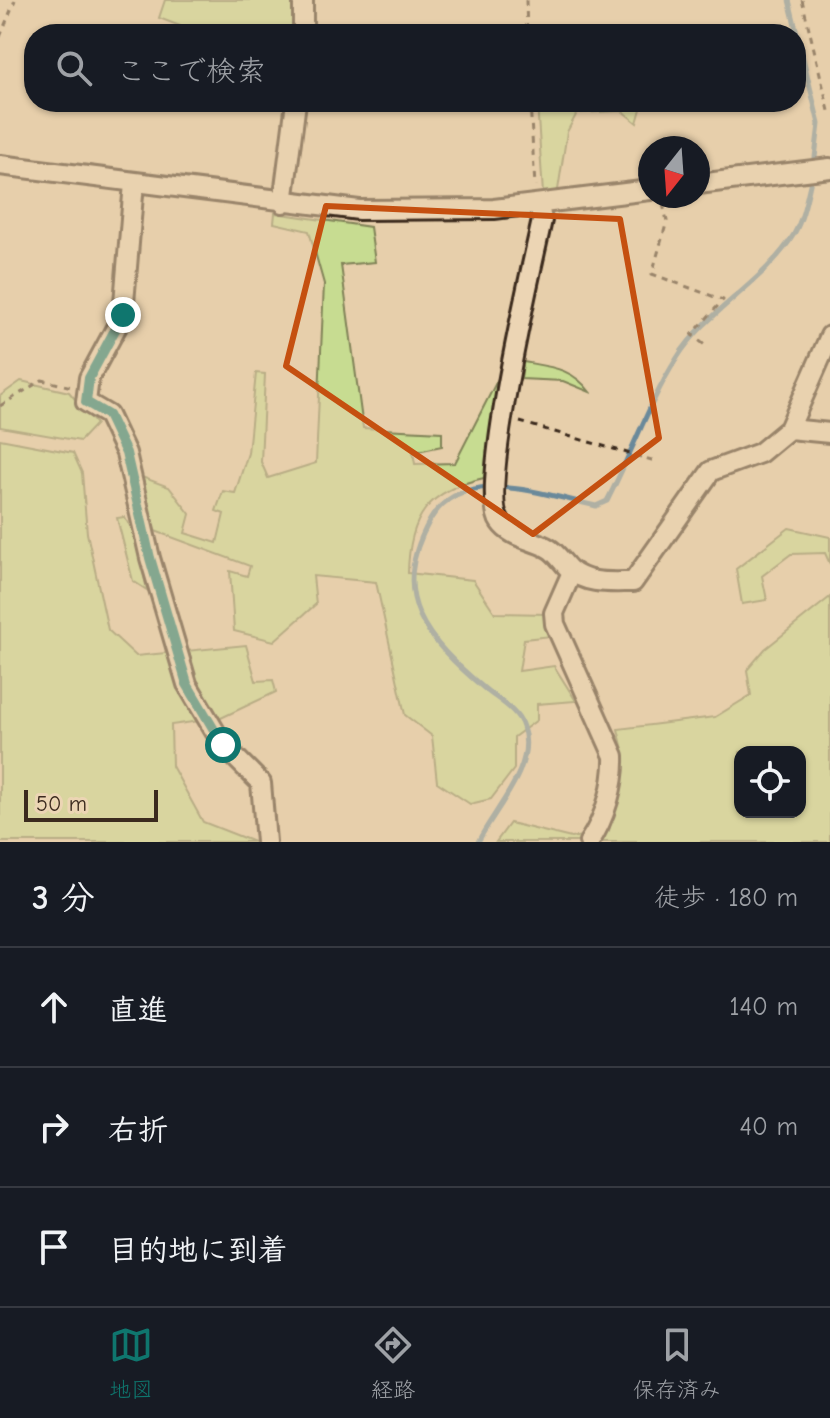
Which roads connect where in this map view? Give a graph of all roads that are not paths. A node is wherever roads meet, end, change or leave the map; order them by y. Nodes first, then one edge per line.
1 (303, 0) edge
2 (303, 24) edge
3 (295, 112) edge
4 (0, 165) edge
5 (817, 169) edge
6 (710, 182) edge
7 (134, 183) junction
8 (638, 192) edge
9 (283, 203) junction
10 (539, 205) junction
11 (830, 336) edge
12 (789, 429) junction
13 (830, 433) edge
14 (572, 572) junction
15 (266, 842) edge
16 (589, 842) edge

1 - 2 street
3 - 9 street
4 - 7 street
5 - 6 street
7 - 9 street
7 - 15 street
8 - 10 street
9 - 10 street
10 - 14 street
11 - 12 street
12 - 13 street
12 - 14 street
14 - 16 street

